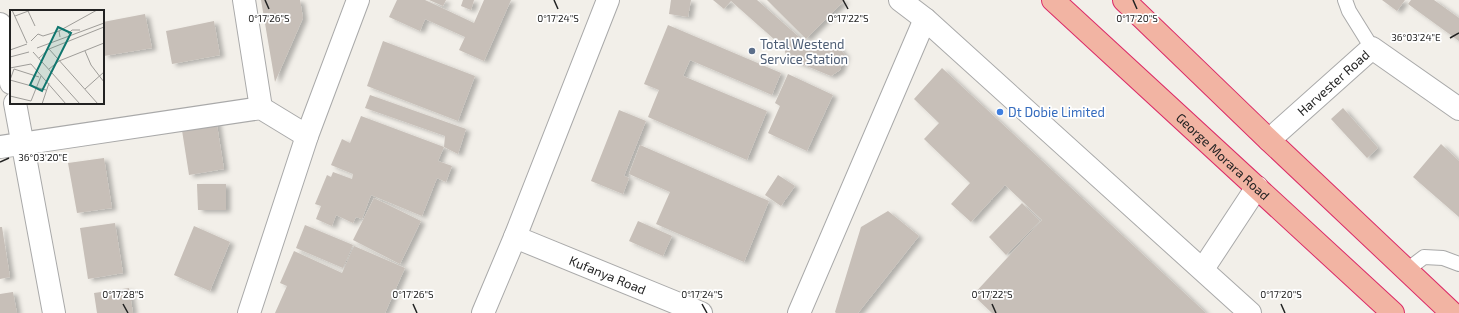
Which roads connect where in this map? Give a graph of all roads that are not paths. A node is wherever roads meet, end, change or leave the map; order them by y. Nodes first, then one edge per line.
1 (244, 0) edge
2 (358, 0) edge
3 (608, 0) edge
4 (900, 0) edge
5 (1053, 0) edge
6 (1124, 0) edge
7 (1345, 0) edge
8 (924, 19) junction
9 (0, 24) edge
10 (1372, 48) junction
11 (10, 78) edge
12 (15, 104) edge
13 (261, 108) junction
14 (1459, 109) edge
15 (307, 136) junction
16 (1269, 140) junction
17 (22, 143) junction
18 (0, 147) edge
19 (1257, 187) junction
20 (515, 237) junction
21 (1459, 264) edge
22 (1203, 269) junction
23 (1407, 270) junction
24 (54, 313) edge
25 (249, 313) edge
26 (483, 313) edge
27 (701, 313) edge
28 (799, 313) edge
29 (1250, 313) edge
30 (1393, 313) edge
31 (1452, 313) edge

1 - 13 street
2 - 15 street
3 - 20 street
4 - 8 street
5 - 19 highway, George Morara Road
6 - 16 highway
7 - 10 lane
8 - 22 street
8 - 28 street
9 - 11 street
10 - 14 street, Harvester Road
10 - 16 street, Harvester Road
12 - 17 street
13 - 15 street
13 - 17 street
15 - 25 street
16 - 23 highway
17 - 18 street
17 - 24 street
19 - 22 street
19 - 30 highway, George Morara Road
20 - 26 street
20 - 27 street, Kufanya Road
21 - 23 lane
22 - 29 street
23 - 31 highway

